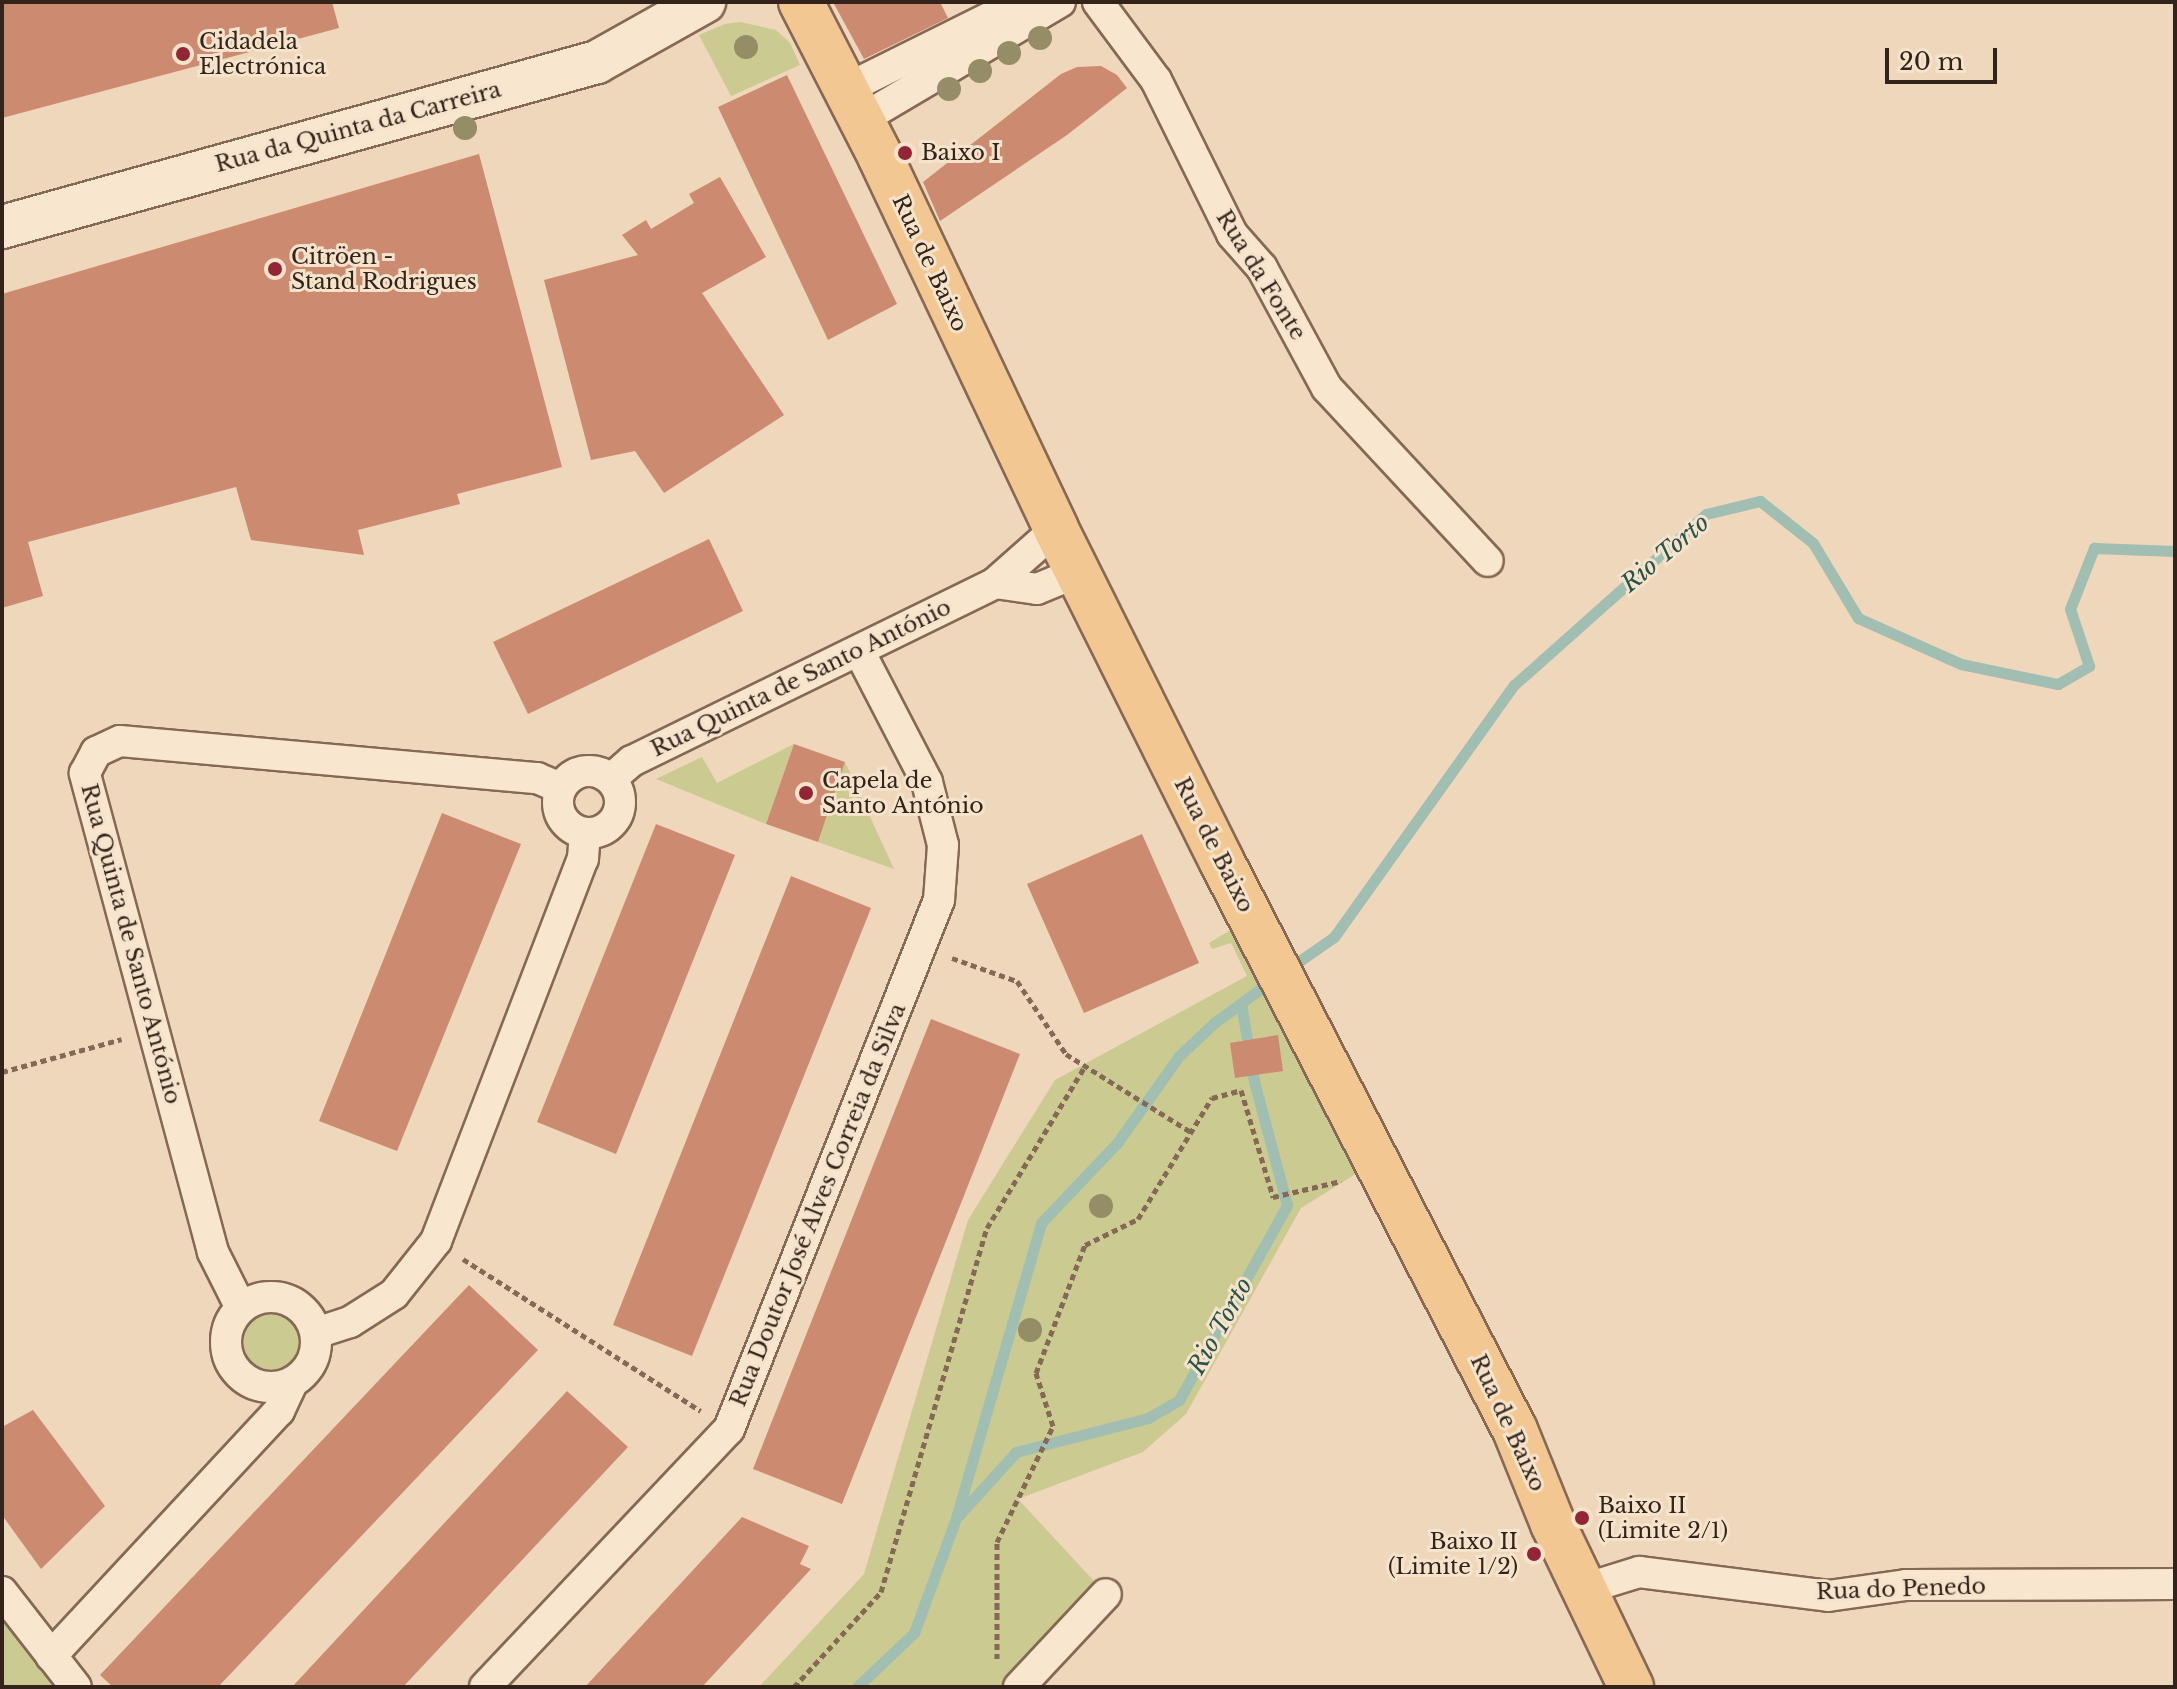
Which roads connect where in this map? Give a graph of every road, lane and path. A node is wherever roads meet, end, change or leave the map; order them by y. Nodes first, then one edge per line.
1 (704, 2) edge
2 (801, 2) edge
3 (1021, 2) edge
4 (1060, 2) edge
5 (1110, 6) edge
6 (854, 104) junction
7 (2, 227) edge
8 (1056, 529) junction
9 (1488, 561) dead end
10 (1078, 572) junction
11 (995, 583) junction
12 (859, 651) junction
13 (611, 779) junction
14 (560, 788) junction
15 (585, 833) junction
16 (921, 947) junction
17 (153, 1031) junction
18 (1085, 1066) junction
19 (2, 1072) edge
20 (1191, 1132) junction
21 (1348, 1179) dead end
22 (436, 1241) junction
23 (241, 1308) junction
24 (316, 1333) junction
25 (292, 1383) junction
26 (729, 1429) junction
27 (2175, 1584) edge
28 (1584, 1589) junction
29 (2, 1592) edge
30 (1106, 1594) dead end
31 (51, 1656) junction
32 (1008, 1680) edge
33 (76, 1687) edge
34 (485, 1687) edge
35 (794, 1687) edge
36 (1631, 1687) edge

1 - 7 street, Rua da Quinta da Carreira
2 - 6 main road, Rua de Baixo
3 - 6 street
4 - 6 street
5 - 9 street, Rua da Fonte
6 - 8 main road, Rua de Baixo
8 - 10 main road, Rua de Baixo
8 - 11 street, Rua Quinta de Santo António
10 - 11 street
10 - 28 main road, Rua de Baixo
11 - 12 street, Rua Quinta de Santo António
12 - 13 street, Rua Quinta de Santo António
12 - 16 street, Rua Doutor José Alves Correia da Silva
13 - 14 street
13 - 15 street
14 - 15 street
14 - 17 street, Rua Quinta de Santo António
15 - 22 street
16 - 18 path
16 - 26 street, Rua Doutor José Alves Correia da Silva
17 - 19 path
17 - 23 street, Rua Quinta de Santo António
18 - 20 path
18 - 35 path
20 - 21 path
20 - 32 path
22 - 24 street
22 - 26 path
23 - 24 street
23 - 25 street
24 - 25 street
25 - 31 street
26 - 34 street, Rua Doutor José Alves Correia da Silva
27 - 28 street, Rua do Penedo
28 - 36 main road, Rua de Baixo
29 - 31 street
30 - 32 street
31 - 33 street

